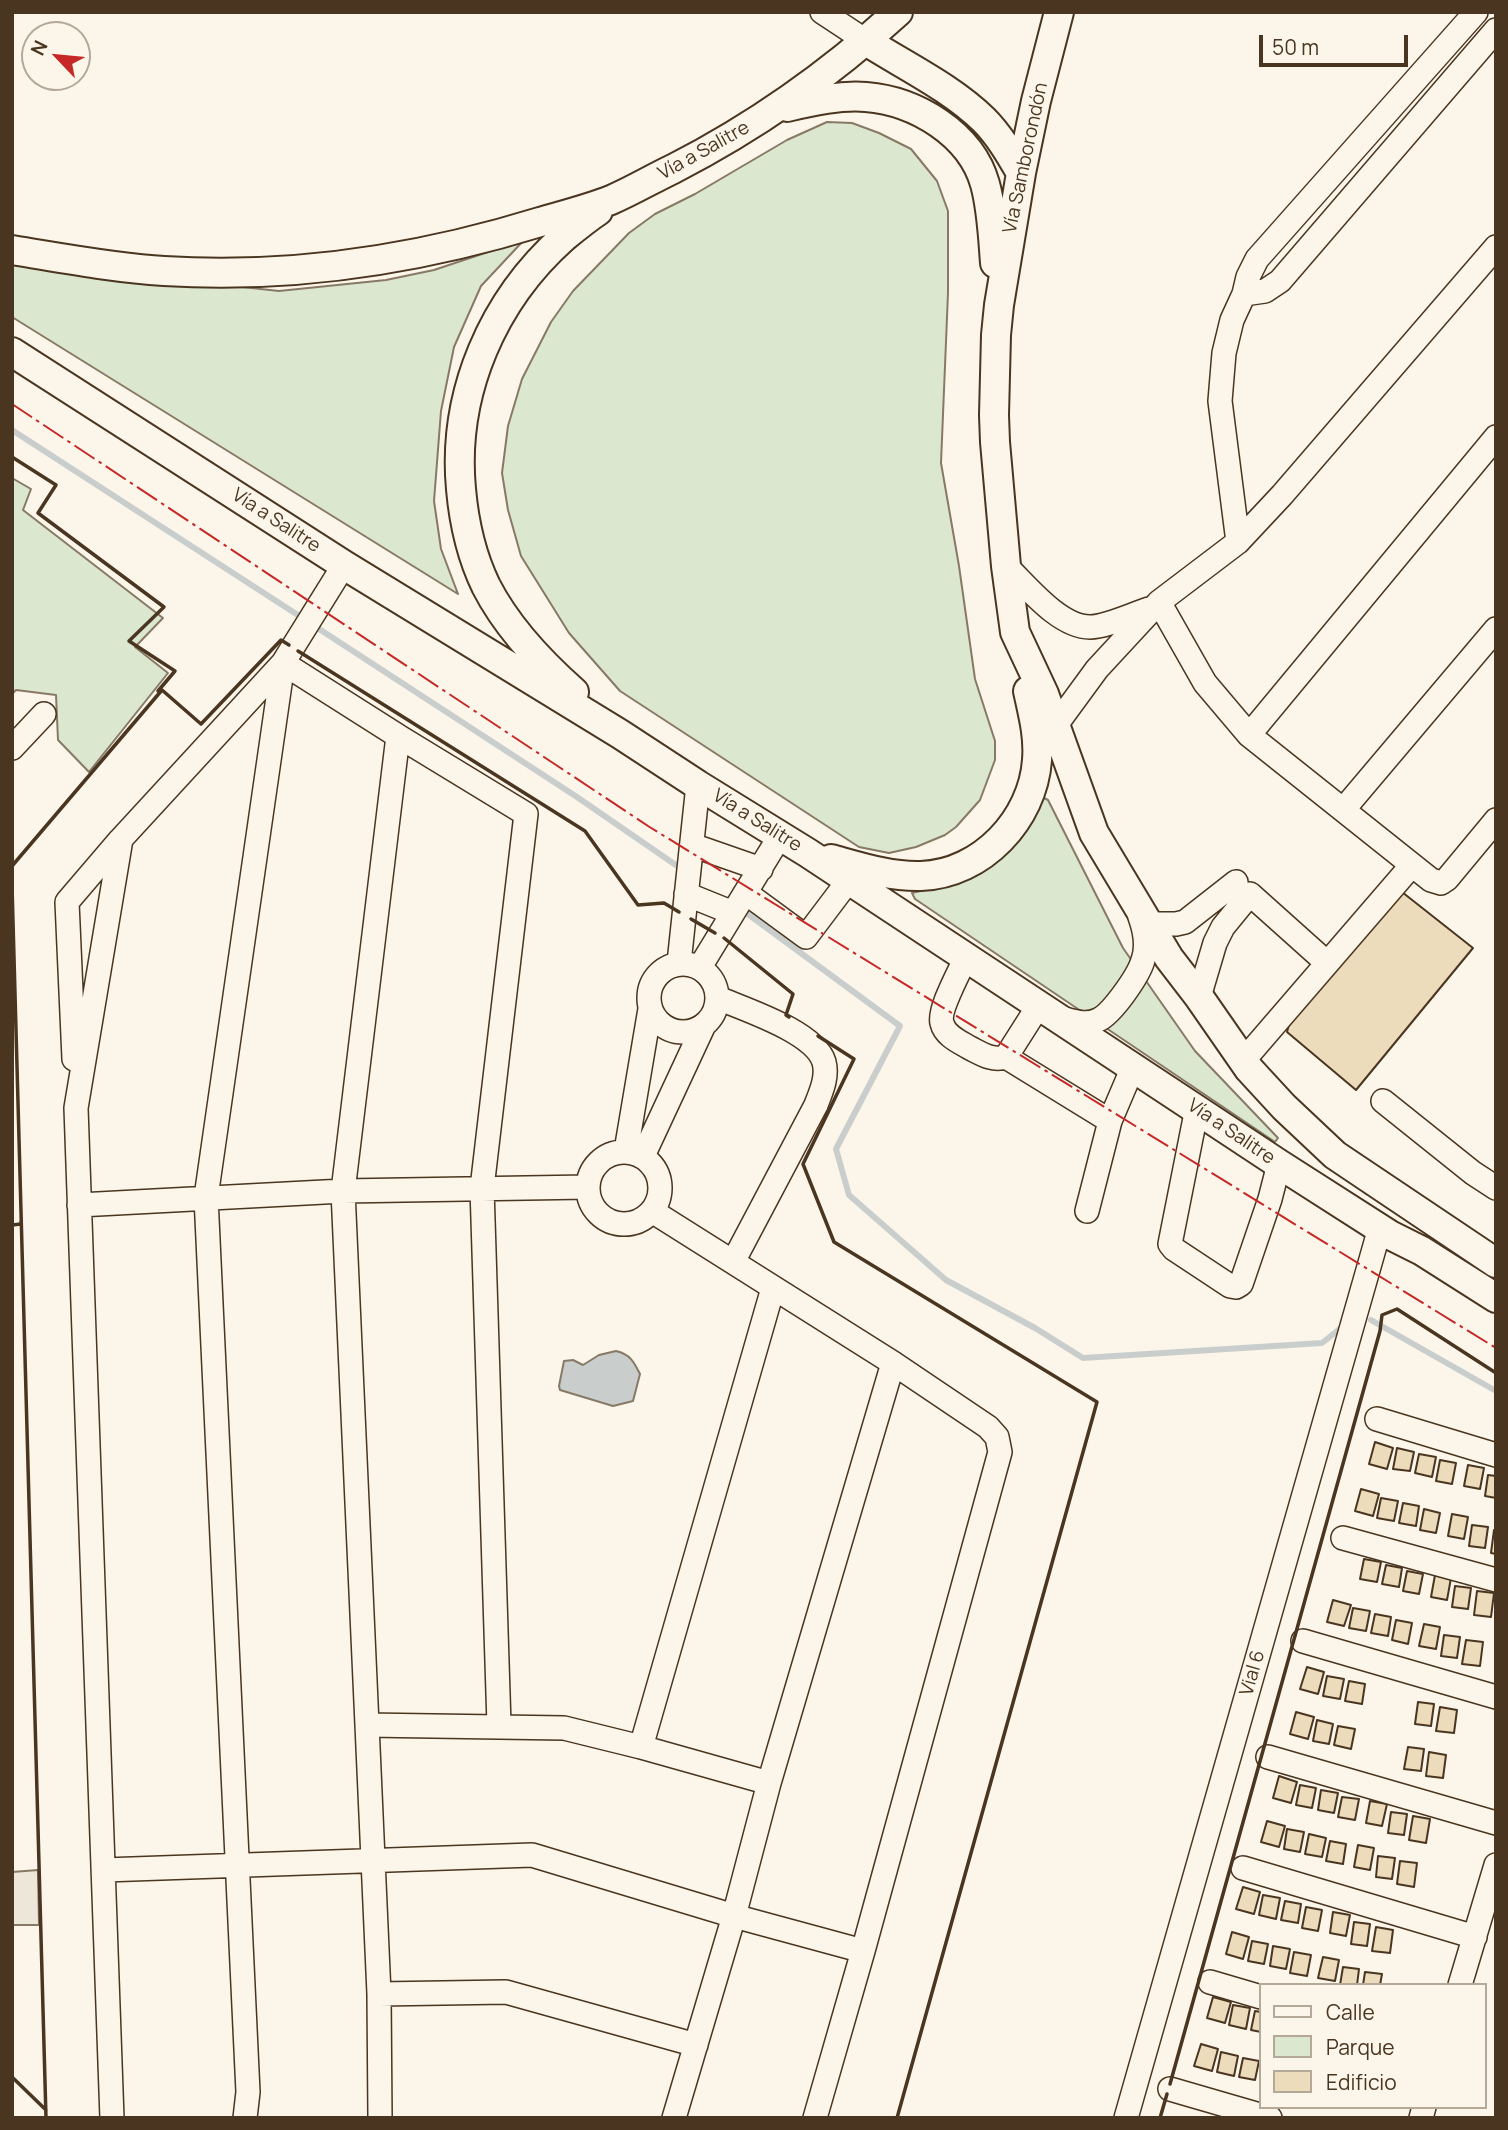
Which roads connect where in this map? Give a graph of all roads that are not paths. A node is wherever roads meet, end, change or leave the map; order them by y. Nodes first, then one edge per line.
1 (822, 12) edge
2 (1059, 12) edge
3 (1476, 12) edge
4 (897, 13) edge
5 (1496, 30) edge
6 (866, 41) junction
7 (777, 109) junction
8 (1021, 173) junction
9 (611, 200) junction
10 (1496, 247) edge
11 (12, 250) edge
12 (1244, 294) junction
13 (999, 305) junction
14 (12, 352) edge
15 (1496, 437) edge
16 (1238, 542) junction
17 (344, 565) junction
18 (1006, 566) junction
19 (1156, 605) junction
20 (1496, 629) edge
21 (1015, 632) junction
22 (283, 663) junction
23 (44, 714) dead end
24 (1056, 725) junction
25 (620, 734) junction
26 (1249, 735) junction
27 (398, 736) junction
28 (12, 748) edge
29 (698, 785) junction
30 (1343, 810) junction
31 (1496, 820) edge
32 (780, 836) junction
33 (121, 839) junction
34 (692, 845) junction
35 (808, 853) junction
36 (1412, 864) junction
37 (761, 869) junction
38 (849, 880) junction
39 (1236, 882) dead end
40 (746, 893) junction
41 (686, 894) junction
42 (733, 913) junction
43 (1198, 913) junction
44 (1143, 917) junction
45 (1220, 933) junction
46 (966, 957) junction
47 (1327, 963) junction
48 (690, 965) junction
49 (1199, 997) junction
50 (718, 998) junction
51 (650, 1009) junction
52 (1048, 1011) junction
53 (704, 1025) junction
54 (1006, 1057) junction
55 (1243, 1061) junction
56 (1133, 1067) junction
57 (1383, 1101) dead end
58 (76, 1108) junction
59 (1197, 1108) junction
60 (1110, 1121) junction
61 (634, 1154) junction
62 (1279, 1164) junction
63 (588, 1187) junction
64 (482, 1188) junction
65 (1496, 1188) edge
66 (342, 1191) junction
67 (206, 1197) junction
68 (79, 1205) junction
69 (652, 1211) junction
70 (1087, 1211) dead end
71 (1380, 1228) junction
72 (733, 1262) junction
73 (1496, 1263) edge
74 (773, 1288) junction
75 (1496, 1298) edge
76 (893, 1363) junction
77 (1377, 1419) dead end
78 (1496, 1455) edge
79 (1343, 1538) dead end
80 (1496, 1580) edge
81 (1303, 1641) dead end
82 (1496, 1697) edge
83 (367, 1725) junction
84 (499, 1726) junction
85 (642, 1747) junction
86 (1268, 1756) dead end
87 (769, 1783) junction
88 (1496, 1823) edge
89 (372, 1861) junction
90 (1496, 1866) edge
91 (237, 1867) junction
92 (1242, 1868) dead end
93 (104, 1870) junction
94 (734, 1916) junction
95 (1475, 1937) junction
96 (863, 1951) junction
97 (1209, 1982) dead end
98 (1461, 1983) edge
99 (379, 1994) junction
100 (1260, 1997) edge
101 (696, 2045) junction
102 (1170, 2089) dead end
103 (112, 2118) edge
104 (245, 2118) edge
105 (380, 2118) edge
106 (674, 2118) edge
107 (815, 2118) edge
108 (1126, 2118) edge
109 (1270, 2118) edge

1 - 6 street
2 - 8 main road, Vía Samborondón
3 - 12 street
4 - 6 main road
5 - 12 street
6 - 7 main road
6 - 8 main road
7 - 9 main road, Vía a Salitre
7 - 13 main road
8 - 13 main road, Vía Samborondón
9 - 11 main road, Vía a Salitre
9 - 25 main road
10 - 16 street
12 - 16 street
13 - 18 main road
14 - 17 main road, Vía a Salitre
15 - 26 street
16 - 19 street
17 - 22 street
17 - 25 main road, Vía a Salitre
18 - 19 street
18 - 21 main road
19 - 24 street
19 - 26 street
20 - 30 street
21 - 24 main road
21 - 35 main road
22 - 27 street
22 - 33 street
22 - 67 street
23 - 28 street
24 - 44 main road
25 - 29 main road, Vía a Salitre
26 - 30 street
27 - 64 street
27 - 66 street
29 - 32 main road, Vía a Salitre
29 - 34 street
30 - 36 street
31 - 36 street
32 - 35 main road, Vía a Salitre
32 - 37 street
33 - 58 street
33 - 58 street
34 - 37 street
34 - 41 street
35 - 38 main road, Vía a Salitre
36 - 47 street
37 - 40 street
38 - 40 street
38 - 46 main road, Vía a Salitre
39 - 43 street
40 - 42 street
41 - 42 street
41 - 48 street
42 - 48 street
43 - 44 street
43 - 45 street
44 - 49 main road
44 - 52 street
45 - 47 street
45 - 49 street
46 - 52 main road, Vía a Salitre
46 - 54 street
47 - 55 street
48 - 50 street
48 - 51 street
49 - 55 main road
50 - 53 street
50 - 72 street
51 - 53 street
51 - 61 street
52 - 54 street
52 - 56 main road, Vía a Salitre
53 - 61 street
54 - 60 street
55 - 73 main road
56 - 59 main road, Vía a Salitre
56 - 60 street
57 - 65 street
58 - 68 street
59 - 62 main road, Vía a Salitre
59 - 62 street
60 - 70 street
61 - 63 street
61 - 69 street
62 - 71 main road, Vía a Salitre
63 - 64 street
63 - 69 street
64 - 66 street
64 - 84 street
66 - 67 street
66 - 83 street
67 - 68 street
67 - 91 street
68 - 93 street
69 - 72 street
71 - 75 main road, Vía a Salitre
71 - 108 street, Vial 6
72 - 74 street
74 - 76 street
74 - 85 street
76 - 87 street
76 - 96 street
77 - 78 street
79 - 80 street
81 - 82 street
83 - 84 street
83 - 89 street
84 - 85 street
85 - 87 street
86 - 88 street
87 - 94 street
89 - 91 street
89 - 94 street
89 - 99 street
90 - 95 street
91 - 93 street
91 - 104 street
92 - 95 street
93 - 103 street
94 - 96 street
94 - 101 street
95 - 98 street
96 - 107 street
97 - 100 street
99 - 101 street
99 - 105 street
101 - 106 street
102 - 109 street

